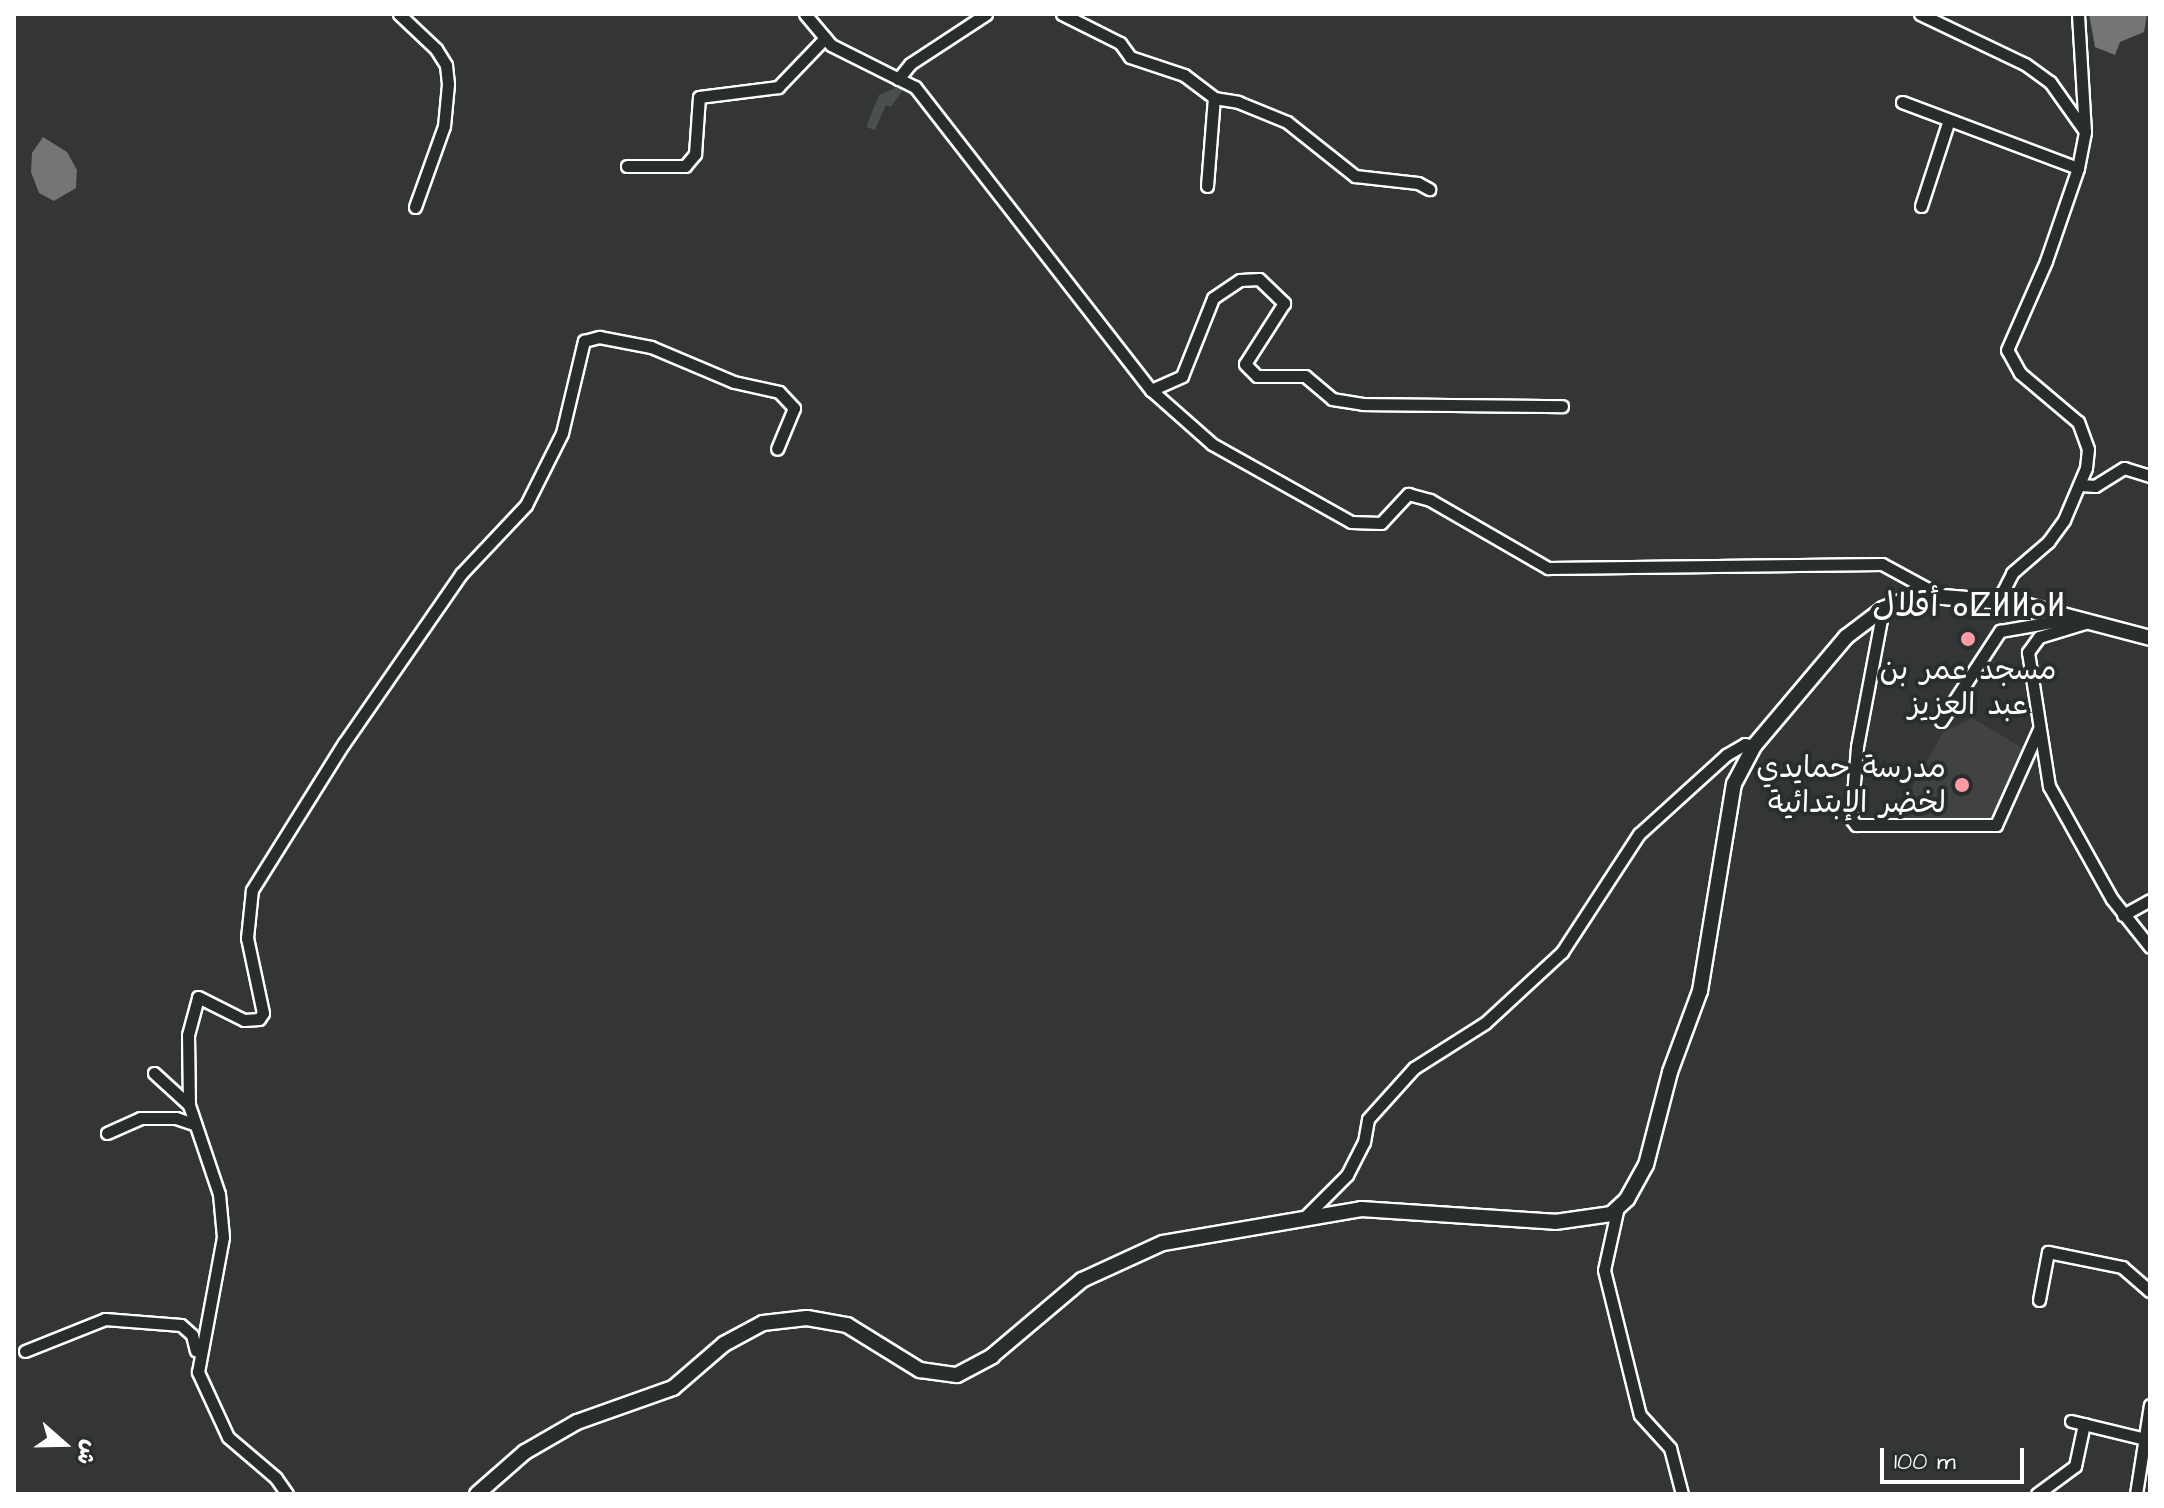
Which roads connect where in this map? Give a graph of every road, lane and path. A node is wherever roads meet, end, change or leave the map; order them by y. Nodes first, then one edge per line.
1 (399, 14) edge
2 (805, 14) edge
3 (986, 14) edge
4 (1062, 14) edge
5 (1920, 14) edge
6 (2078, 14) edge
7 (825, 38) junction
8 (898, 79) junction
9 (1214, 98) junction
10 (1902, 102) dead end
11 (1948, 123) junction
12 (2085, 132) junction
13 (627, 166) dead end
14 (2078, 168) junction
15 (1207, 186) dead end
16 (1429, 189) dead end
17 (1921, 206) dead end
18 (415, 207) dead end
19 (1151, 390) junction
20 (1562, 406) dead end
21 (777, 449) dead end
22 (2150, 476) edge
23 (2081, 485) junction
24 (1941, 596) junction
25 (1998, 601) junction
26 (1883, 609) junction
27 (2069, 619) junction
28 (2085, 623) junction
29 (2150, 638) edge
30 (1941, 721) dead end
31 (2039, 729) junction
32 (1754, 746) junction
33 (2150, 900) edge
34 (2123, 915) junction
35 (2150, 947) edge
36 (154, 1073) dead end
37 (189, 1105) junction
38 (193, 1124) junction
39 (107, 1133) dead end
40 (1617, 1211) junction
41 (1303, 1219) junction
42 (2150, 1291) edge
43 (2039, 1300) dead end
44 (25, 1351) dead end
45 (198, 1363) junction
46 (2150, 1405) edge
47 (2147, 1439) edge
48 (287, 1494) edge
49 (477, 1494) edge
50 (1682, 1494) edge
51 (2037, 1494) edge
52 (2136, 1494) edge

1 - 18 street
2 - 7 street
3 - 8 street
4 - 9 street
5 - 12 street
6 - 12 street
7 - 8 street
7 - 13 street
8 - 19 street
9 - 15 street
9 - 16 street
10 - 11 street
11 - 14 street
11 - 17 street
12 - 14 street
14 - 23 street
19 - 20 street
19 - 24 street
21 - 37 street
22 - 23 street
23 - 25 street
24 - 25 main road
24 - 26 main road
25 - 27 main road
26 - 31 street
26 - 32 main road
27 - 28 main road
27 - 30 street
28 - 29 main road
28 - 31 street
31 - 34 street
32 - 40 main road
32 - 41 street
33 - 34 street
34 - 35 street
36 - 37 street
37 - 38 street
38 - 39 street
38 - 45 street
40 - 41 main road
40 - 50 street
41 - 49 main road
42 - 43 street
44 - 45 street
45 - 48 street
46 - 47 street
47 - 51 street
47 - 52 street

